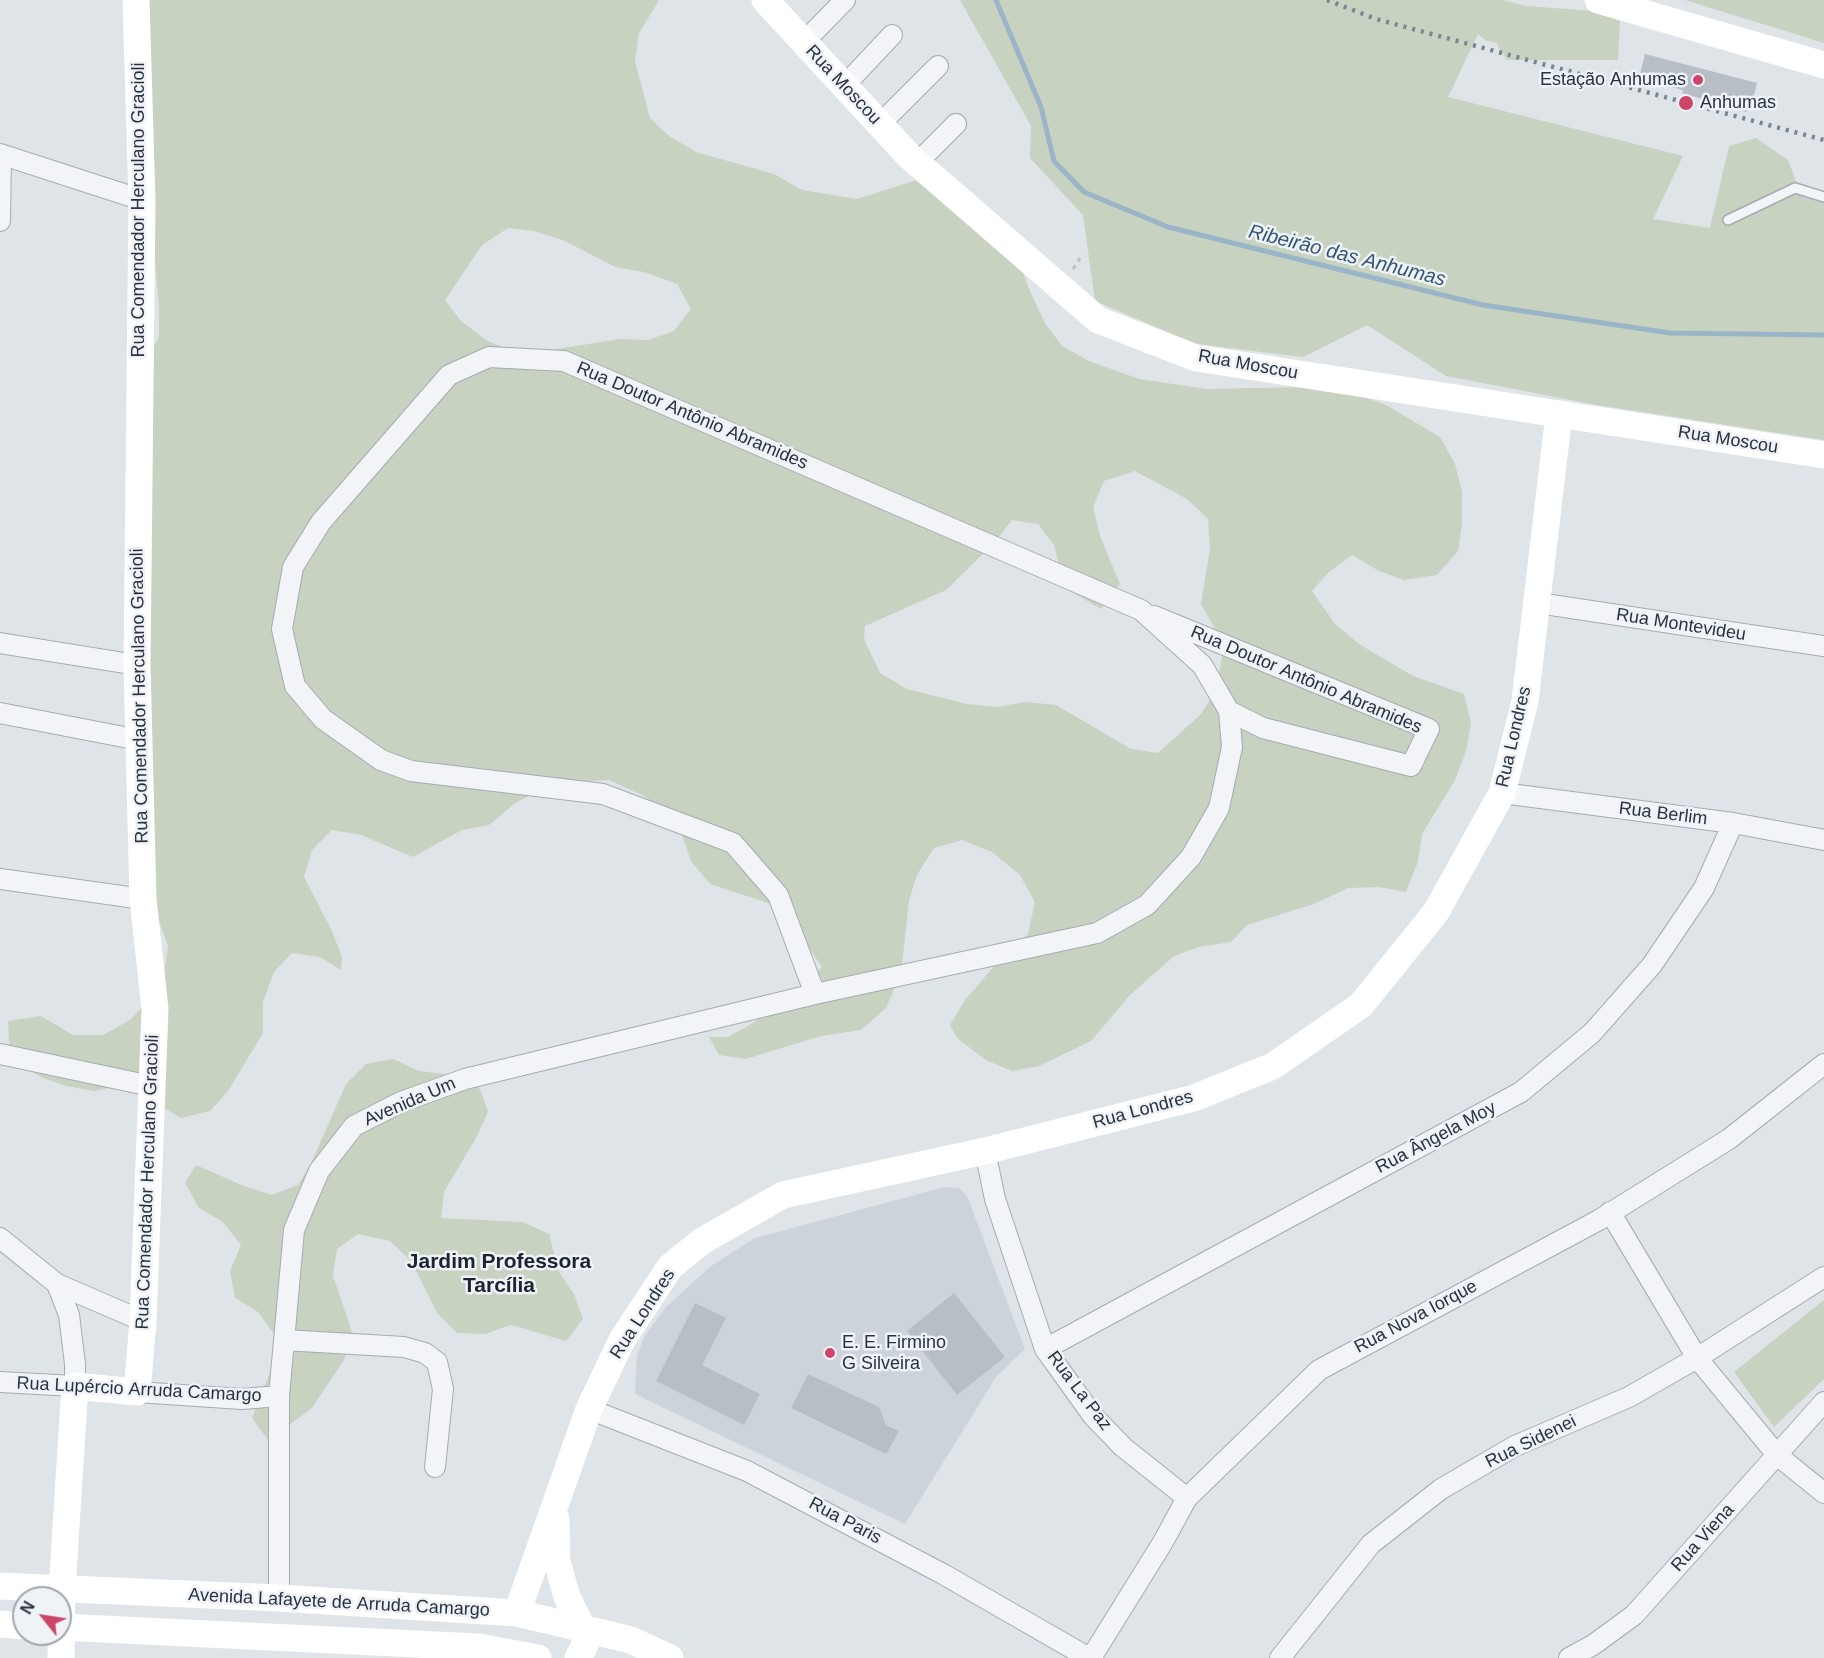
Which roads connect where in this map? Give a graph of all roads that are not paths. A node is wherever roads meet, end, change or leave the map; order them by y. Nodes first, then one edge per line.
1 (136, 0) edge
2 (765, 0) edge
3 (845, 0) edge
4 (1598, 0) edge
5 (892, 35) dead end
6 (804, 42) junction
7 (1824, 64) edge
8 (938, 66) dead end
9 (844, 86) junction
10 (880, 124) junction
11 (956, 124) dead end
12 (1, 154) edge
13 (917, 163) junction
14 (1824, 197) edge
15 (142, 200) junction
16 (0, 220) edge
17 (1728, 220) dead end
18 (1559, 414) junction
19 (1824, 455) edge
20 (1538, 603) junction
21 (1141, 610) junction
22 (0, 643) edge
23 (1824, 646) edge
24 (137, 665) junction
25 (1229, 711) junction
26 (0, 713) edge
27 (139, 740) junction
28 (1502, 793) junction
29 (1733, 823) junction
30 (1824, 840) edge
31 (0, 879) edge
32 (143, 899) junction
33 (907, 974) joint
34 (815, 994) junction
35 (0, 1054) edge
36 (1824, 1064) edge
37 (151, 1086) junction
38 (985, 1151) junction
39 (1610, 1212) junction
40 (0, 1238) edge
41 (1824, 1277) edge
42 (57, 1284) junction
43 (143, 1321) junction
44 (284, 1340) junction
45 (1045, 1349) junction
46 (1697, 1358) junction
47 (0, 1382) edge
48 (75, 1386) junction
49 (137, 1392) junction
50 (279, 1396) junction
51 (1824, 1402) edge
52 (589, 1409) junction
53 (1777, 1455) junction
54 (435, 1467) dead end
55 (1824, 1493) edge
56 (1187, 1498) junction
57 (556, 1504) junction
58 (62, 1586) edge
59 (72, 1589) edge
60 (279, 1598) junction
61 (474, 1610) junction
62 (517, 1613) junction
63 (72, 1628) edge
64 (583, 1629) junction
65 (485, 1652) edge
66 (538, 1658) edge
67 (578, 1658) edge
68 (670, 1658) edge
69 (1090, 1658) edge
70 (1281, 1658) edge
71 (1569, 1658) edge

1 - 15 street, Rua Comendador Herculano Gracioli
2 - 6 street, Rua Moscou
3 - 6 street
4 - 7 street
5 - 9 street
6 - 9 street, Rua Moscou
8 - 10 street
9 - 10 street, Rua Moscou
10 - 13 street, Rua Moscou
11 - 13 street
12 - 15 street
12 - 16 street
13 - 18 street, Rua Moscou
14 - 17 lane
15 - 24 street, Rua Comendador Herculano Gracioli
18 - 19 street, Rua Moscou
18 - 20 street, Rua Londres
20 - 23 street, Rua Montevideu
20 - 28 street, Rua Londres
21 - 25 street, Rua Doutor Antônio Abramides
21 - 25 street, Rua Doutor Antônio Abramides
21 - 34 street, Rua Doutor Antônio Abramides
22 - 24 street
24 - 27 street, Rua Comendador Herculano Gracioli
25 - 33 street, Rua Doutor Antônio Abramides
26 - 27 street
27 - 32 street, Rua Comendador Herculano Gracioli
28 - 29 street, Rua Berlim
28 - 38 street, Rua Londres
29 - 30 street, Rua Berlim
29 - 45 street, Rua Ângela Moy
31 - 32 street
32 - 37 street, Rua Comendador Herculano Gracioli
33 - 34 street, Avenida Um
34 - 44 street, Avenida Um
35 - 37 street
36 - 39 street, Rua Nova Iorque
37 - 43 street, Rua Comendador Herculano Gracioli
38 - 45 street, Rua La Paz
38 - 52 street, Rua Londres
39 - 46 street
39 - 56 street, Rua Nova Iorque
40 - 42 street
41 - 46 street, Rua Sidenei
42 - 43 street
42 - 48 street
43 - 49 street, Rua Comendador Herculano Gracioli
44 - 50 street, Avenida Um
44 - 54 street
45 - 56 street, Rua La Paz
46 - 53 street
46 - 70 street, Rua Sidenei
47 - 48 street, Rua Lupércio Arruda Camargo
48 - 49 street, Rua Lupércio Arruda Camargo
48 - 58 street
49 - 50 street, Rua Lupércio Arruda Camargo
50 - 60 street, Avenida Um
51 - 53 street, Rua Viena
52 - 57 street, Rua Londres
52 - 69 street, Rua Paris
53 - 55 street
53 - 71 street, Rua Viena
56 - 69 street, Rua Nova Iorque
57 - 62 street, Rua Londres
57 - 64 street
59 - 60 street, Avenida Lafayete de Arruda Camargo
60 - 61 street, Avenida Lafayete de Arruda Camargo
61 - 62 street, Avenida Lafayete de Arruda Camargo
61 - 65 street
62 - 64 street, Avenida Lafayete de Arruda Camargo
63 - 65 street, Avenida Lafayete de Arruda Camargo
64 - 67 street
64 - 68 street, Avenida Lafayete de Arruda Camargo
65 - 66 street, Avenida Lafayete de Arruda Camargo

